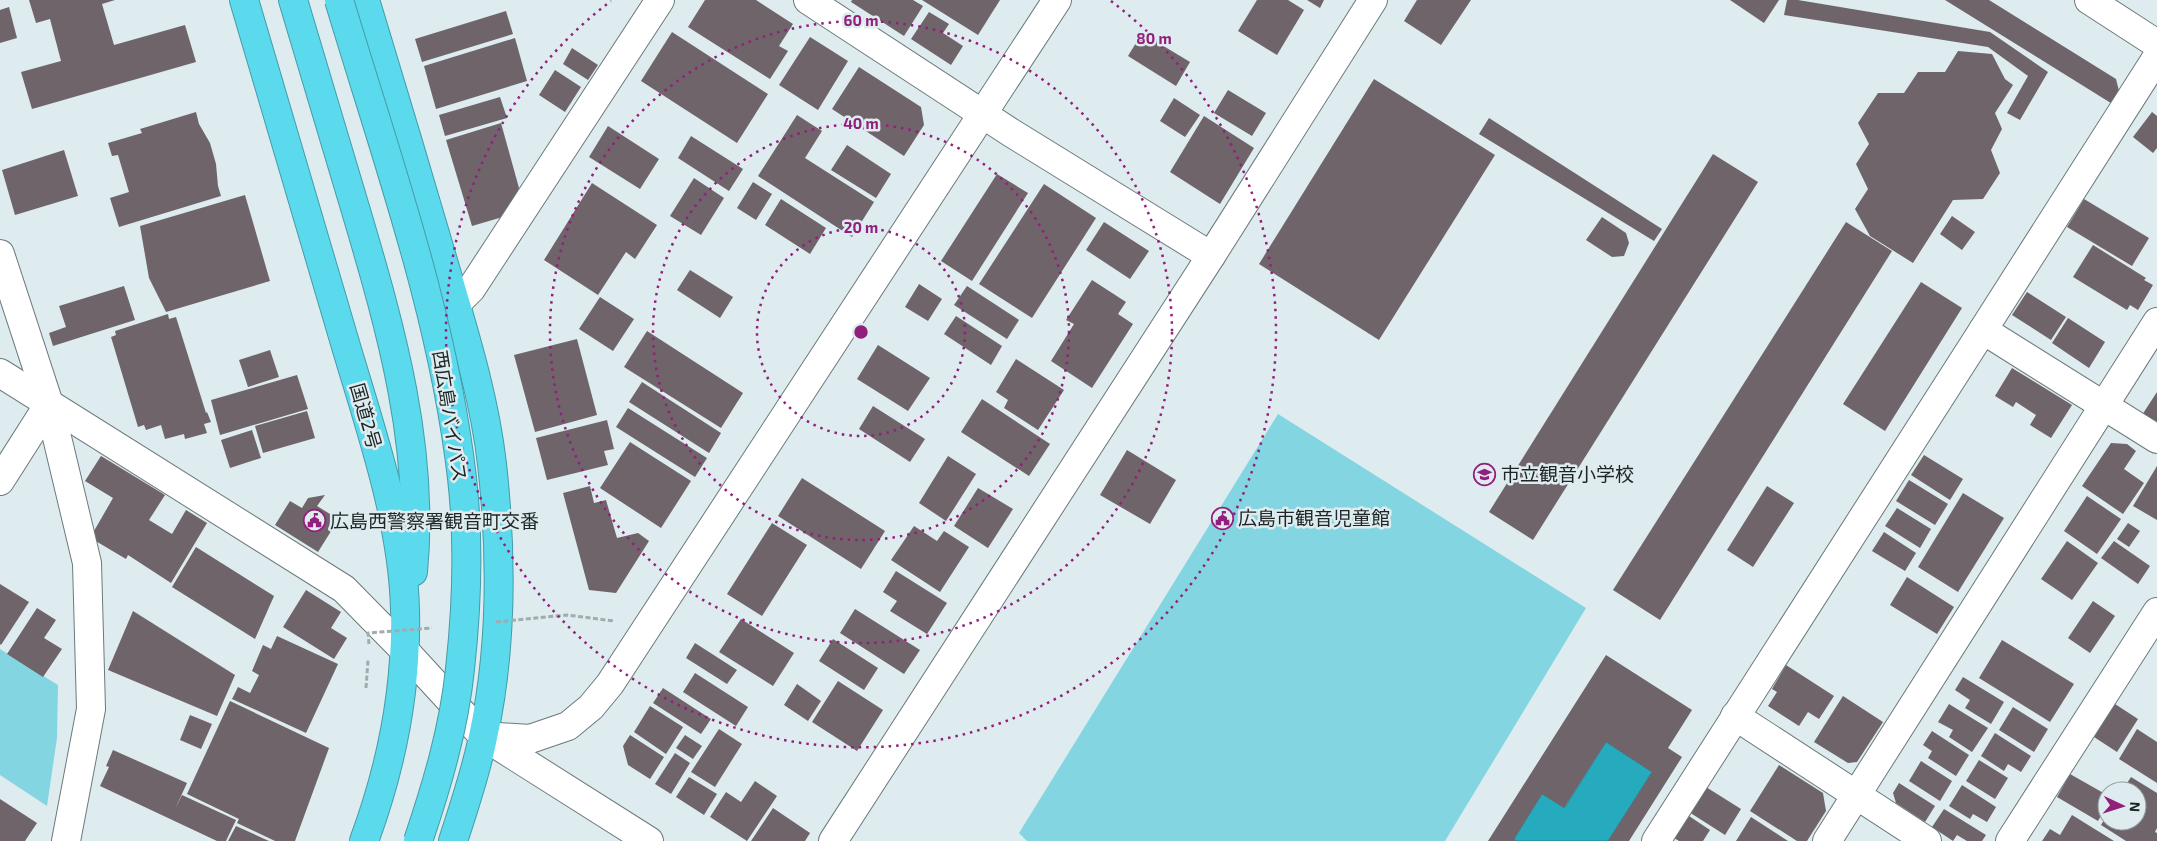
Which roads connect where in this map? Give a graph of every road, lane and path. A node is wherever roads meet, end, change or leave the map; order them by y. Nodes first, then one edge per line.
1 (244, 0) edge
2 (293, 0) edge
3 (339, 0) edge
4 (365, 0) edge
5 (660, 0) edge
6 (808, 0) edge
7 (1057, 0) edge
8 (1373, 0) edge
9 (2089, 0) edge
10 (2157, 44) edge
11 (2157, 57) edge
12 (983, 115) junction
13 (0, 254) edge
14 (1211, 256) junction
15 (456, 304) junction
16 (2157, 322) edge
17 (1983, 330) junction
18 (0, 373) edge
19 (49, 404) junction
20 (2104, 406) junction
21 (2157, 439) edge
22 (0, 481) edge
23 (2157, 612) edge
24 (369, 644) dead end
25 (405, 651) junction
26 (366, 688) dead end
27 (1735, 716) junction
28 (483, 736) junction
29 (1856, 795) junction
30 (66, 841) edge
31 (364, 841) edge
32 (418, 841) edge
33 (453, 841) edge
34 (649, 841) edge
35 (832, 841) edge
36 (1656, 841) edge
37 (1827, 841) edge
38 (1927, 841) edge
39 (2010, 841) edge

1 - 25 highway, 国道2号
2 - 25 highway
3 - 32 highway, 西広島バイパス, bridge
4 - 15 highway
5 - 15 street
6 - 12 street
7 - 12 street
8 - 14 street
9 - 10 street
11 - 17 street
12 - 14 street
12 - 28 street
13 - 19 street
14 - 35 street
15 - 28 highway
16 - 20 street
17 - 20 street
17 - 27 street
18 - 19 street
19 - 22 street
19 - 25 street
19 - 30 street
20 - 21 street
20 - 29 street
23 - 39 street
24 - 26 path
25 - 28 street
25 - 31 highway, 国道2号
27 - 29 street
27 - 36 street
28 - 33 highway
28 - 34 street
29 - 37 street
29 - 38 street

